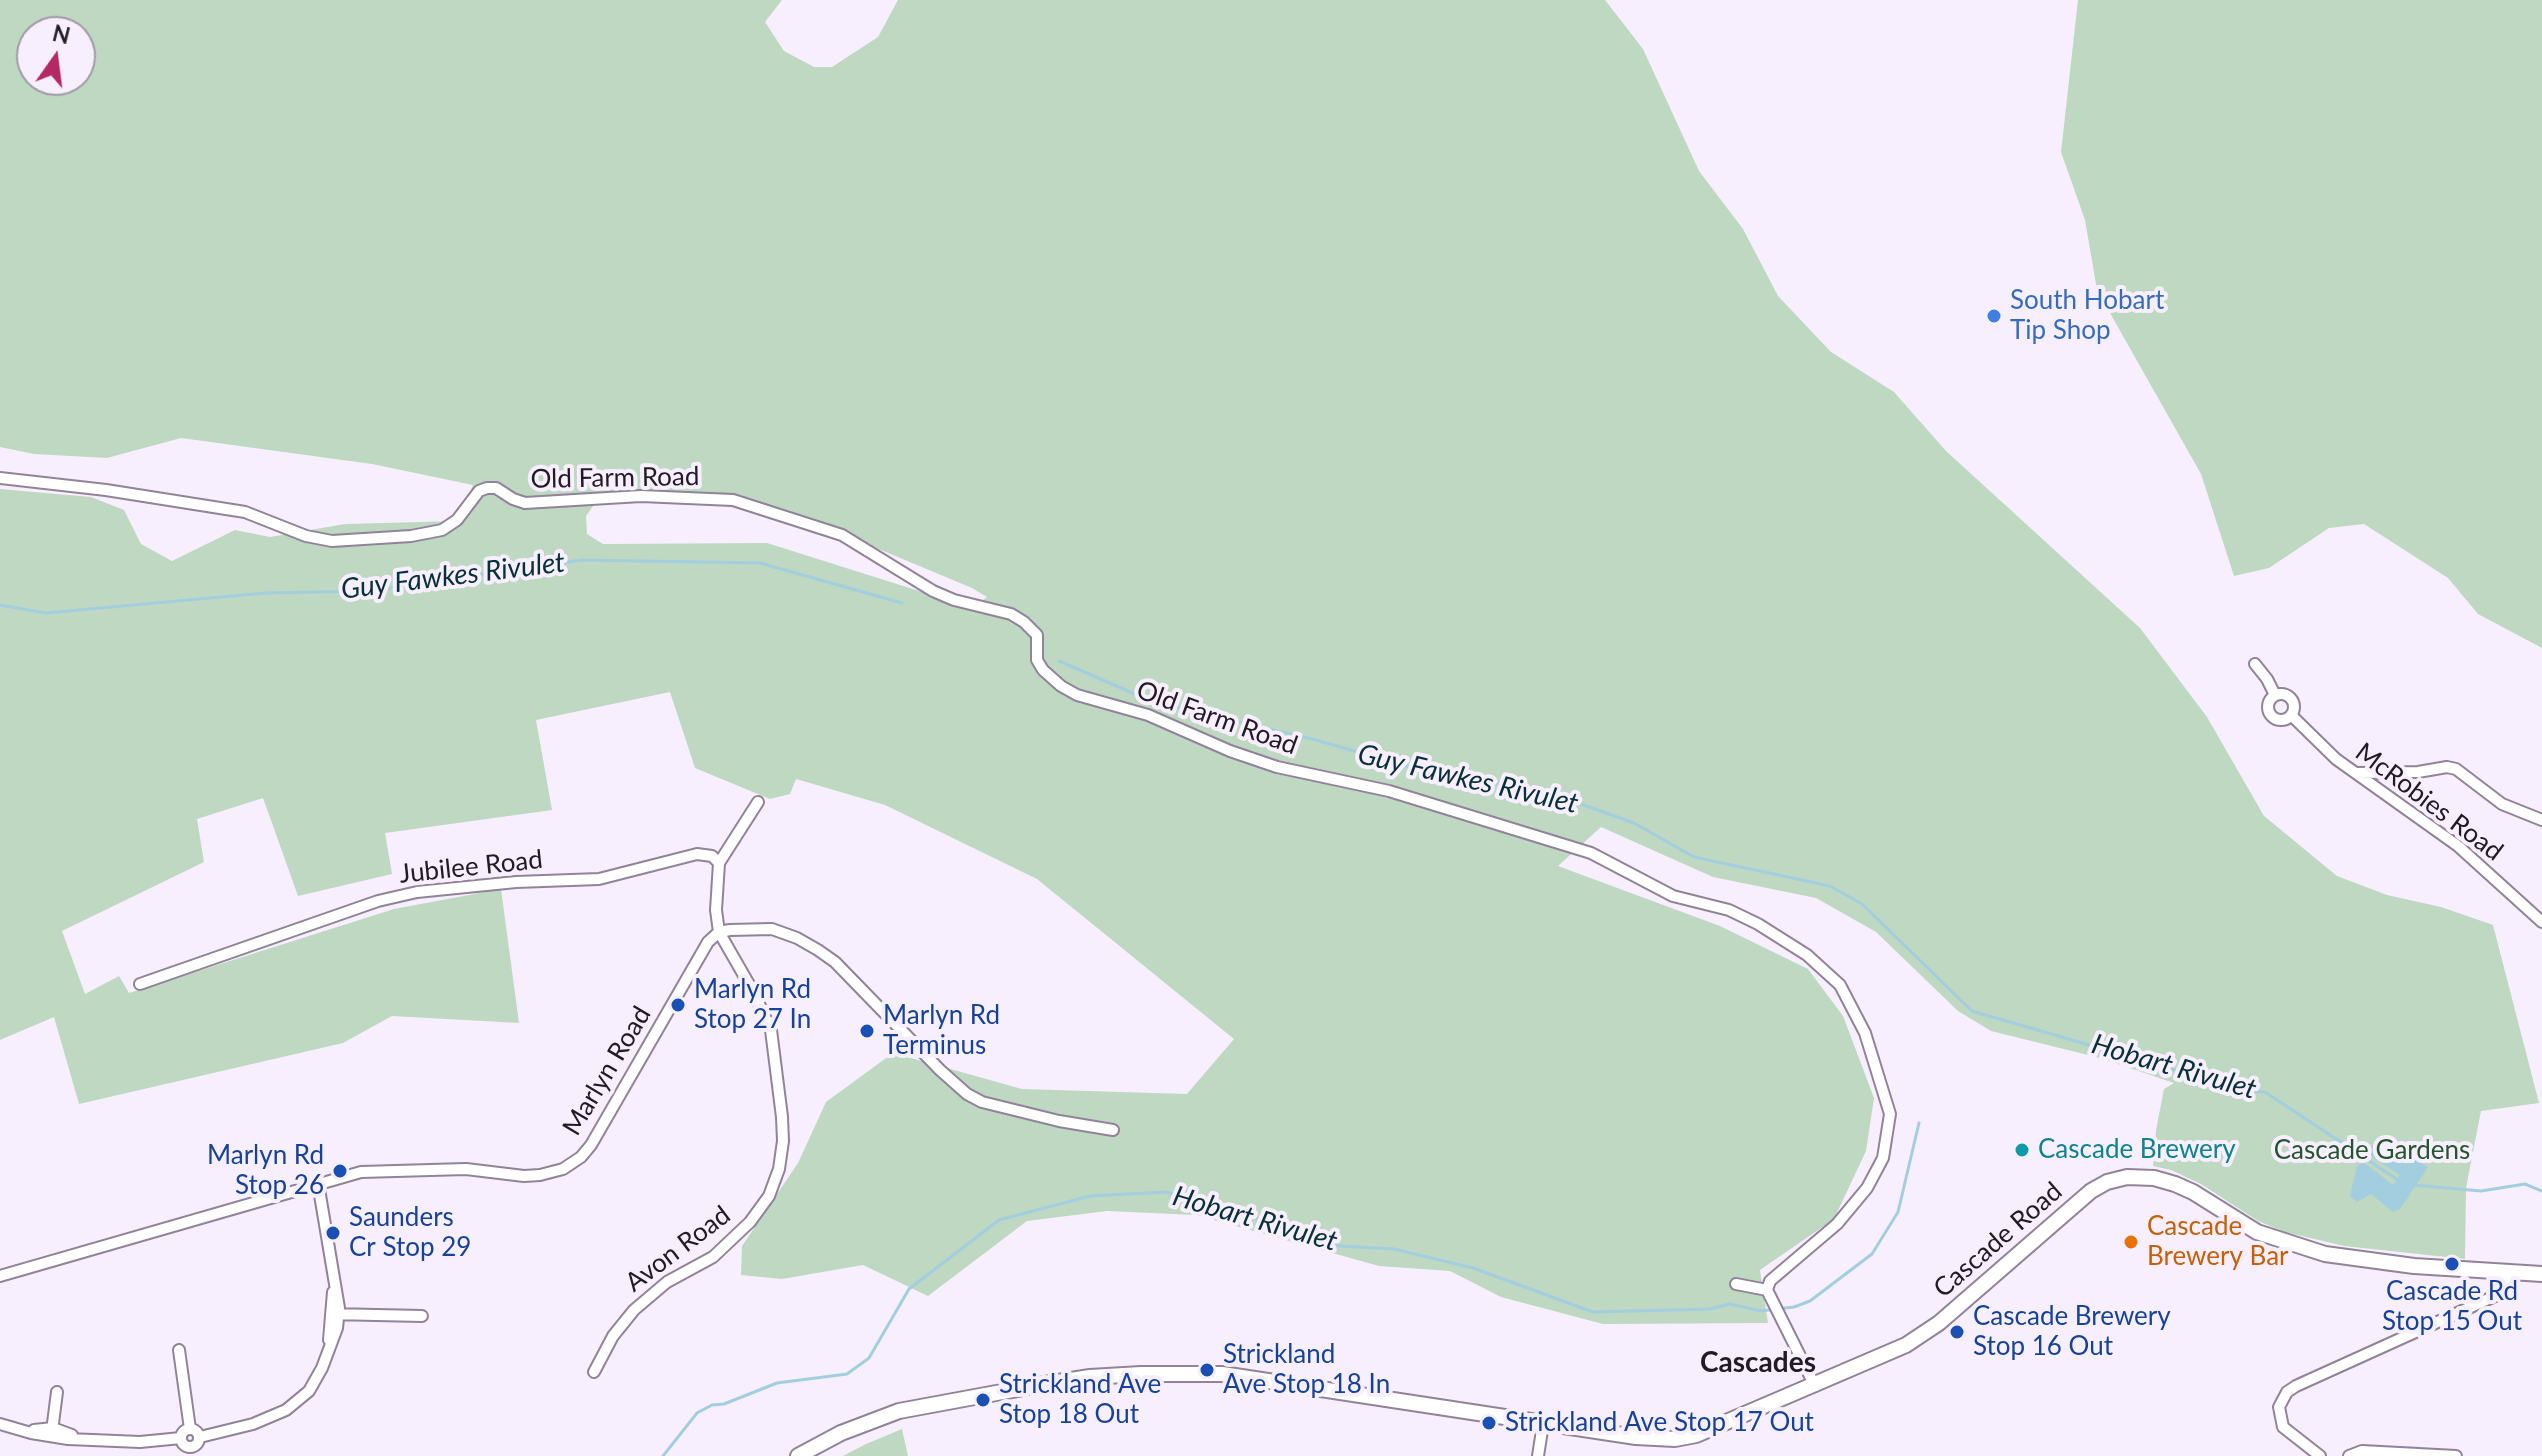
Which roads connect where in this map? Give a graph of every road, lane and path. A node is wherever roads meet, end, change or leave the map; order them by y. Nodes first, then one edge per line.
1 (0, 478) edge
2 (2255, 664) dead end
3 (2275, 695) junction
4 (2291, 715) junction
5 (2357, 773) junction
6 (758, 802) dead end
7 (2542, 820) edge
8 (719, 863) junction
9 (2542, 922) edge
10 (719, 932) junction
11 (140, 984) dead end
12 (1113, 1130) dead end
13 (318, 1183) junction
14 (2508, 1273) junction
15 (2542, 1274) edge
16 (0, 1276) edge
17 (1736, 1284) dead end
18 (1767, 1290) junction
19 (335, 1314) junction
20 (422, 1316) dead end
21 (179, 1350) dead end
22 (594, 1372) dead end
23 (1815, 1386) junction
24 (57, 1392) dead end
25 (1543, 1424) junction
26 (4, 1425) edge
27 (190, 1429) junction
28 (52, 1432) junction
29 (200, 1437) junction
30 (181, 1438) junction
31 (798, 1456) edge
32 (1538, 1456) edge
33 (2320, 1456) edge
34 (2349, 1456) edge
35 (2456, 1456) edge

1 - 18 street, Old Farm Road
2 - 3 street
3 - 4 street
3 - 4 street
4 - 5 street, McRobies Road
5 - 7 street
5 - 9 street, McRobies Road
6 - 8 street
8 - 10 street
8 - 11 street, Jubilee Road
10 - 12 street
10 - 13 street, Marlyn Road
10 - 22 street, Avon Road
13 - 16 street, Marlyn Road
13 - 19 street
14 - 15 street, Cascade Road
14 - 23 street, Cascade Road
14 - 33 street
17 - 18 street
18 - 23 street
19 - 20 street
19 - 29 street
21 - 27 street
23 - 25 street, Cascade Road
24 - 28 street
25 - 31 street, Cascade Road
25 - 32 street
26 - 28 street
27 - 29 street
27 - 30 street
28 - 30 street
29 - 30 street
34 - 35 street

